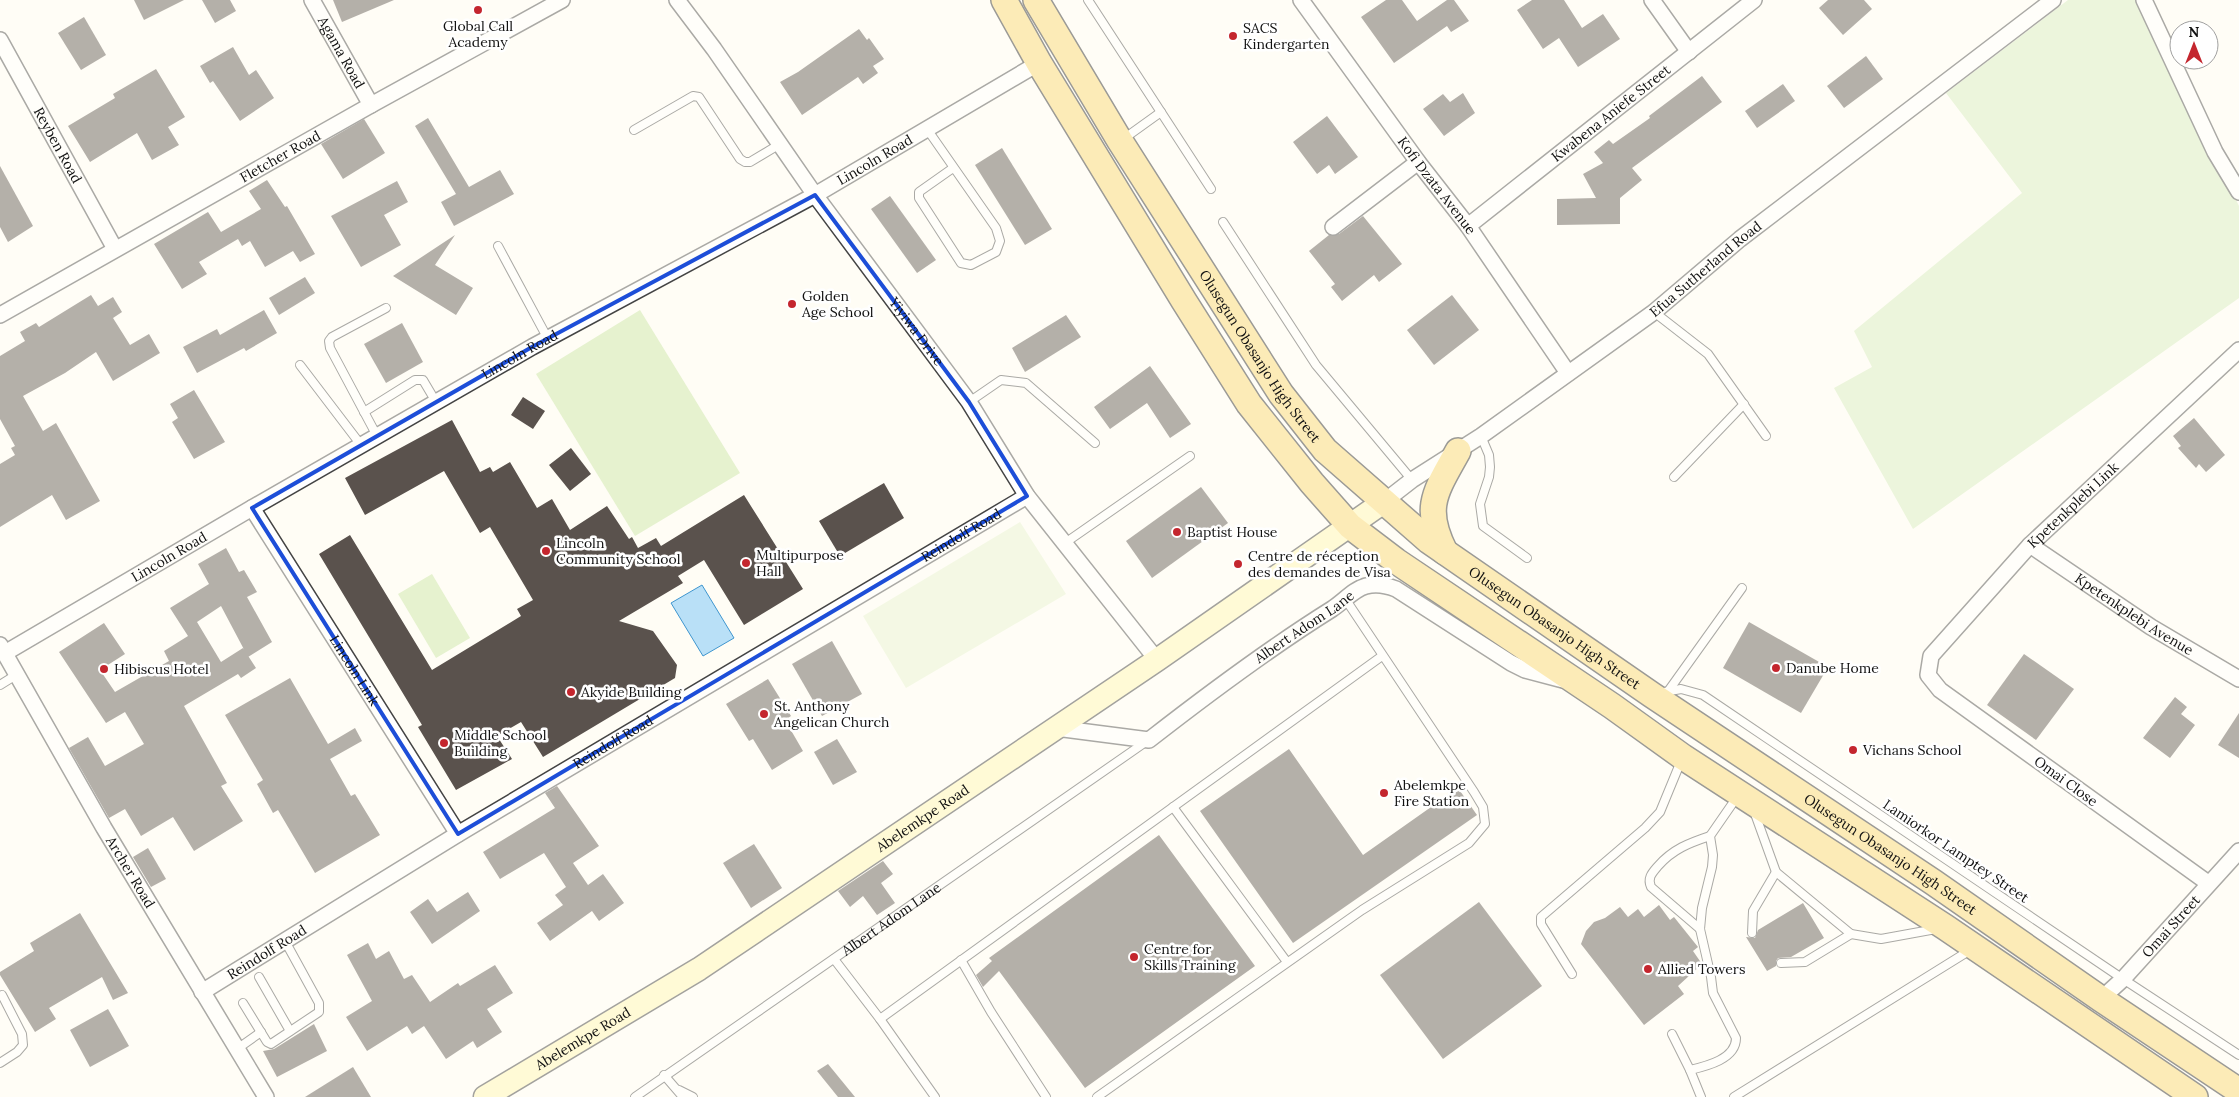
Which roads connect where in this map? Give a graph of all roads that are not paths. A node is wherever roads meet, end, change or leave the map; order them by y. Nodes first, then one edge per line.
1 (312, 0) edge
2 (562, 0) edge
3 (677, 0) edge
4 (1004, 0) edge
5 (1036, 0) edge
6 (1088, 0) edge
7 (1301, 0) edge
8 (1652, 0) edge
9 (1754, 0) edge
10 (2053, 0) edge
11 (2144, 0) edge
12 (0, 40) edge
13 (1689, 52) junction
14 (1039, 63) junction
15 (371, 105) junction
16 (1160, 112) junction
17 (927, 129) junction
18 (634, 130) dead end
19 (1120, 141) junction
20 (780, 144) junction
21 (1418, 162) junction
22 (954, 168) junction
23 (1211, 189) dead end
24 (2239, 192) edge
25 (815, 195) junction
26 (1223, 222) dead end
27 (1468, 226) junction
28 (1333, 227) dead end
29 (498, 246) dead end
30 (115, 250) junction
31 (386, 308) dead end
32 (1654, 312) junction
33 (0, 315) edge
34 (548, 339) junction
35 (2239, 350) edge
36 (300, 365) dead end
37 (1568, 372) junction
38 (436, 402) junction
39 (970, 402) junction
40 (1744, 404) junction
41 (364, 412) junction
42 (377, 436) junction
43 (1480, 436) junction
44 (1766, 436) dead end
45 (1095, 443) dead end
46 (362, 445) junction
47 (1458, 451) junction
48 (1190, 456) dead end
49 (1674, 477) dead end
50 (1412, 480) junction
51 (1027, 496) junction
52 (1385, 501) junction
53 (252, 508) junction
54 (1350, 526) junction
55 (1065, 543) junction
56 (2030, 546) junction
57 (1445, 552) junction
58 (1527, 558) dead end
59 (1742, 588) dead end
60 (1346, 600) junction
61 (2, 649) edge
62 (1382, 656) junction
63 (1157, 660) junction
64 (16, 675) junction
65 (1928, 675) joint
66 (2239, 679) edge
67 (1578, 684) junction
68 (0, 685) edge
69 (1660, 692) junction
70 (1056, 728) junction
71 (1149, 740) junction
72 (1683, 757) junction
73 (1745, 797) junction
74 (1173, 807) junction
75 (458, 834) junction
76 (1710, 836) junction
77 (2239, 851) edge
78 (1776, 872) junction
79 (2208, 884) junction
80 (1945, 927) junction
81 (1700, 929) junction
82 (1752, 933) dead end
83 (1851, 934) junction
84 (285, 941) junction
85 (1974, 947) junction
86 (834, 959) junction
87 (962, 960) junction
88 (1288, 962) junction
89 (1781, 962) dead end
90 (1572, 974) dead end
91 (258, 977) dead end
92 (2123, 979) junction
93 (202, 992) junction
94 (2, 995) dead end
95 (2100, 999) junction
96 (242, 1003) dead end
97 (880, 1019) junction
98 (290, 1031) junction
99 (261, 1032) junction
100 (1672, 1034) dead end
101 (236, 1049) junction
102 (2239, 1055) edge
103 (0, 1063) edge
104 (1690, 1070) junction
105 (664, 1075) junction
106 (677, 1089) junction
107 (2239, 1091) edge
108 (266, 1097) edge
109 (485, 1097) edge
110 (635, 1097) edge
111 (683, 1097) edge
112 (693, 1097) edge
113 (935, 1097) edge
114 (1046, 1097) edge
115 (1097, 1097) edge
116 (1701, 1097) edge
117 (1734, 1097) edge
118 (2195, 1097) edge

1 - 15 street, Agama Road
2 - 15 street, Fletcher Road
3 - 20 street, Yiyiwa Drive
4 - 14 main road
5 - 19 main road, Olusegun Obasanjo High Street
6 - 16 lane
7 - 21 street, Kofi Dzata Avenue
8 - 13 street
9 - 13 street, Kwabena Aniefe Street
10 - 32 street, Efua Sutherland Road
11 - 24 street
12 - 30 street, Reyben Road
13 - 27 street, Kwabena Aniefe Street
14 - 17 street, Lincoln Road
14 - 54 main road
15 - 30 street, Fletcher Road
16 - 19 lane
16 - 23 lane
17 - 22 lane
17 - 25 street, Lincoln Road
18 - 20 lane
19 - 52 main road, Olusegun Obasanjo High Street
20 - 25 street, Yiyiwa Drive
21 - 27 street, Kofi Dzata Avenue
21 - 28 street
22 - 22 lane
25 - 34 street, Lincoln Road
25 - 39 street, Yiyiwa Drive
26 - 50 lane
27 - 37 street, Kofi Dzata Avenue
29 - 34 lane
30 - 33 street, Fletcher Road
31 - 41 lane
32 - 37 street, Efua Sutherland Road
32 - 40 lane
34 - 38 street, Lincoln Road
35 - 56 street, Kpetenkplebi Link
36 - 46 lane
37 - 43 street, Efua Sutherland Road
38 - 41 lane
38 - 42 street, Lincoln Road
39 - 45 lane
39 - 51 street, Yiyiwa Drive
40 - 44 lane
40 - 49 lane
41 - 42 lane
42 - 46 street, Lincoln Road
43 - 47 street, Efua Sutherland Road
43 - 58 lane
46 - 53 street, Lincoln Road
47 - 50 street, Efua Sutherland Road
47 - 57 main road
48 - 55 lane
50 - 52 street, Efua Sutherland Road
51 - 55 street, Yiyiwa Drive
51 - 75 street, Reindolf Road
52 - 54 street, Efua Sutherland Road
52 - 57 main road, Olusegun Obasanjo High Street
53 - 61 street, Lincoln Road
53 - 75 street, Lincoln Link
54 - 63 street, Abelemkpe Road
54 - 67 main road
55 - 63 street, Yiyiwa Drive
56 - 65 street, Kpetenkplebi Link
56 - 66 street, Kpetenkplebi Avenue
57 - 69 main road, Olusegun Obasanjo High Street
59 - 69 lane
60 - 62 lane
60 - 67 street, Albert Adom Lane
60 - 71 street, Albert Adom Lane
61 - 64 street, Archer Road
62 - 74 lane
62 - 88 lane
63 - 70 street, Abelemkpe Road
64 - 68 lane
64 - 93 street, Archer Road
65 - 79 street, Omai Close
67 - 72 main road
69 - 92 lane, Lamiorkor Lamptey Street
69 - 95 main road, Olusegun Obasanjo High Street
70 - 71 street
70 - 109 street, Abelemkpe Road
71 - 86 lane, Albert Adom Lane
72 - 73 main road
72 - 90 lane
73 - 76 lane
73 - 78 lane
73 - 80 main road
74 - 87 lane
74 - 88 lane
75 - 84 street, Reindolf Road
76 - 81 lane
76 - 81 lane
77 - 79 street, Omai Street
78 - 82 lane
78 - 83 lane
79 - 92 street, Omai Street
80 - 83 lane
80 - 85 main road
81 - 104 lane
83 - 89 lane
84 - 93 street, Reindolf Road
84 - 98 lane
85 - 117 lane
85 - 118 main road
86 - 97 lane
86 - 105 lane, Albert Adom Lane
87 - 97 lane
87 - 114 lane
88 - 115 lane
91 - 98 lane
92 - 95 street, Omai Street
92 - 102 lane, Lamiorkor Lamptey Street
93 - 101 street, Archer Road
94 - 103 lane
95 - 107 main road, Olusegun Obasanjo High Street
96 - 99 lane
97 - 113 lane
98 - 99 lane
99 - 101 lane
100 - 104 lane
101 - 108 street, Archer Road
104 - 116 lane
105 - 106 lane
105 - 110 lane, Albert Adom Lane
106 - 111 lane
106 - 112 lane

